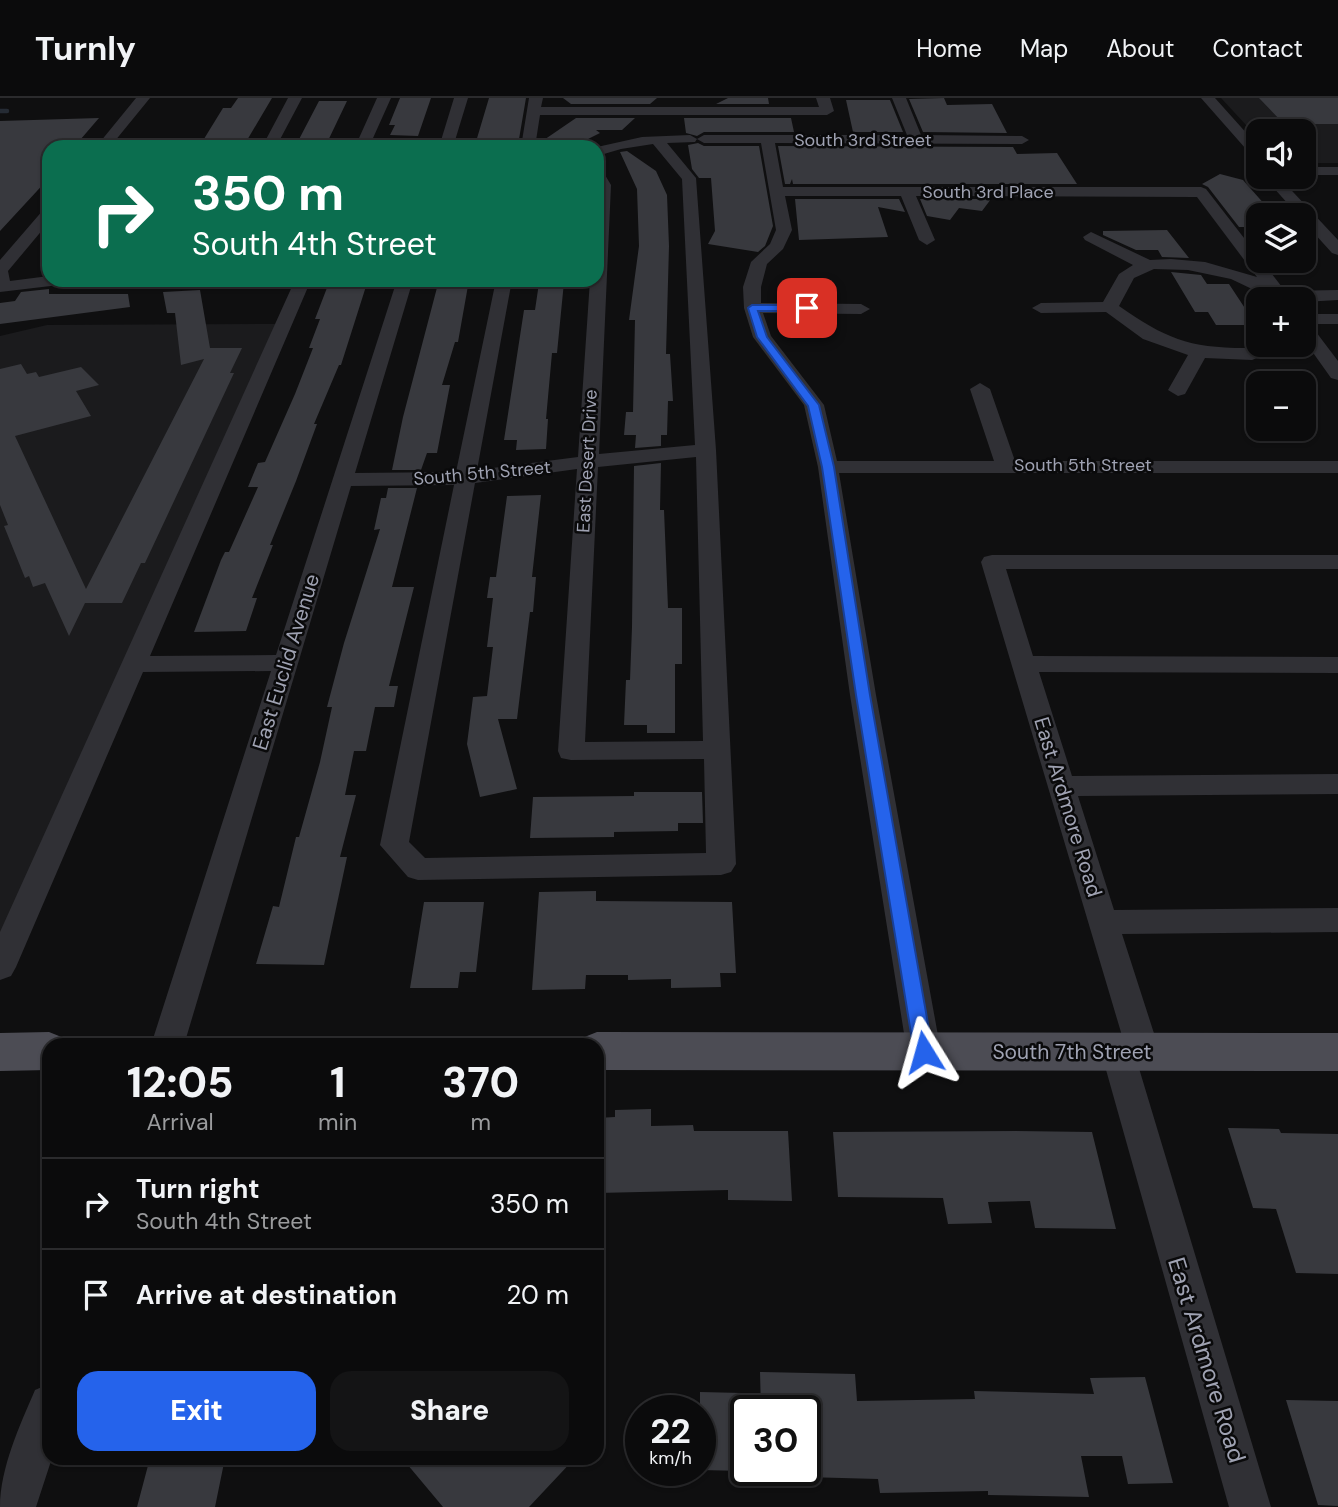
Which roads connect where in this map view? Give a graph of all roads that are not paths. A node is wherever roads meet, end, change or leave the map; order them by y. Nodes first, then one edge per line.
1 (143, 98) edge
2 (295, 98) edge
3 (384, 98) edge
4 (461, 98) edge
5 (823, 98) edge
6 (899, 98) edge
7 (1208, 98) edge
8 (535, 105) edge
9 (682, 105) edge
10 (767, 139) junction
11 (109, 140) edge
12 (273, 140) edge
13 (365, 140) edge
14 (448, 140) edge
15 (529, 140) edge
16 (657, 140) junction
17 (916, 140) junction
18 (1022, 140) dead end
19 (1246, 141) edge
20 (604, 148) edge
21 (1316, 171) edge
22 (1338, 171) edge
23 (1282, 189) edge
24 (776, 191) junction
25 (906, 193) junction
26 (1295, 203) edge
27 (42, 220) edge
28 (1316, 220) edge
29 (1338, 220) edge
30 (1316, 226) edge
31 (1091, 237) dead end
32 (927, 240) dead end
33 (1338, 250) edge
34 (1146, 265) junction
35 (42, 282) edge
36 (1, 287) edge
37 (300, 287) edge
38 (403, 287) edge
39 (503, 287) edge
40 (598, 287) edge
41 (1262, 287) edge
42 (1272, 287) edge
43 (1316, 300) edge
44 (1336, 301) edge
45 (1110, 307) junction
46 (752, 308) junction
47 (1041, 308) dead end
48 (861, 309) dead end
49 (1316, 319) edge
50 (1338, 319) edge
51 (1316, 344) edge
52 (1199, 352) junction
53 (1246, 354) edge
54 (1338, 374) edge
55 (980, 389) dead end
56 (1178, 390) dead end
57 (706, 450) junction
58 (587, 462) junction
59 (1006, 465) junction
60 (828, 467) junction
61 (1338, 467) edge
62 (466, 478) junction
63 (342, 480) junction
64 (1338, 562) edge
65 (286, 663) junction
66 (134, 664) junction
67 (1023, 664) junction
68 (1338, 665) edge
69 (716, 750) junction
70 (1338, 784) edge
71 (1062, 786) junction
72 (1338, 920) edge
73 (1103, 922) junction
74 (0, 967) edge
75 (169, 1038) edge
76 (42, 1051) edge
77 (604, 1051) edge
78 (0, 1052) edge
79 (924, 1052) junction
80 (1130, 1052) junction
81 (1338, 1052) edge
82 (42, 1425) edge
83 (15, 1507) edge
84 (1250, 1507) edge

1 - 11 street
2 - 12 street
3 - 13 street
4 - 14 street
5 - 9 street
6 - 17 street
7 - 19 street
8 - 9 street
8 - 15 street
10 - 16 street, South 3rd Street
10 - 17 street, South 3rd Street
10 - 24 street
16 - 20 street, South 3rd Street
16 - 57 street
17 - 18 street, South 3rd Street
21 - 22 street
23 - 26 street
24 - 25 street, South 3rd Place
24 - 46 street
25 - 32 street
25 - 42 street, South 3rd Place
27 - 36 street
28 - 29 street
30 - 33 street
31 - 34 street
34 - 41 street
34 - 45 street
35 - 36 street
37 - 66 street
38 - 63 street, East Euclid Avenue
39 - 62 street
40 - 58 street, East Desert Drive
43 - 44 street
45 - 47 street
45 - 52 street
46 - 48 street
46 - 60 street
49 - 50 street
51 - 54 street
52 - 53 street
52 - 56 street
55 - 59 street
57 - 58 street, South 5th Street
57 - 69 street
58 - 62 street, South 5th Street
58 - 69 street, East Desert Drive
59 - 60 street, South 5th Street
59 - 61 street, South 5th Street
60 - 79 street
62 - 63 street, South 5th Street
62 - 69 street
63 - 65 street, East Euclid Avenue
64 - 67 street, East Ardmore Road
65 - 66 street
65 - 75 street, East Euclid Avenue
66 - 74 street
67 - 68 street
67 - 71 street, East Ardmore Road
70 - 71 street
71 - 73 street, East Ardmore Road
72 - 73 street
73 - 80 street, East Ardmore Road
76 - 78 main road
77 - 79 main road, South 7th Street
79 - 80 main road, South 7th Street
80 - 81 main road, South 7th Street
80 - 84 street, East Ardmore Road
82 - 83 street

